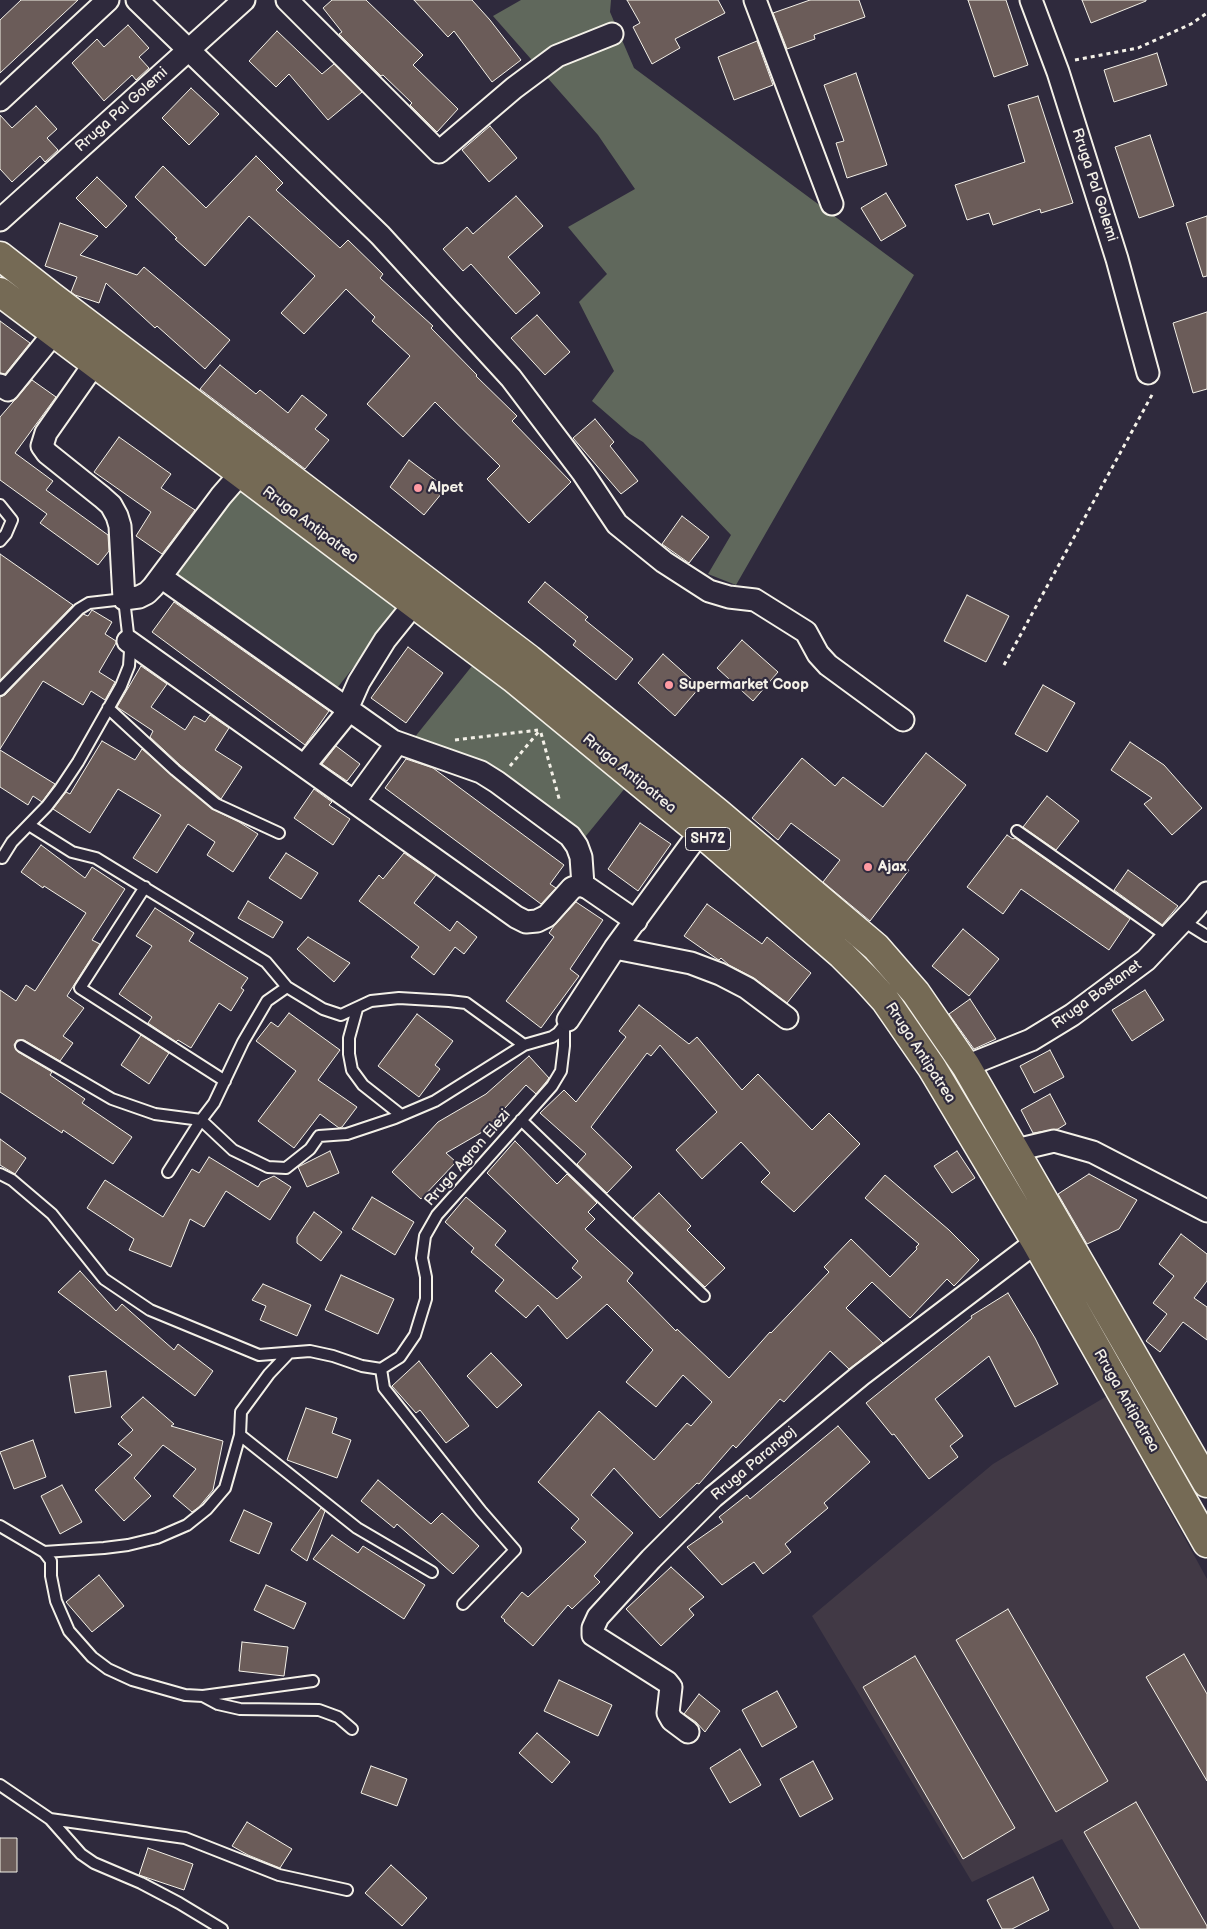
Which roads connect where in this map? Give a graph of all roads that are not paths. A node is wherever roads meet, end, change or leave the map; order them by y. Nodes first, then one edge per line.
1 (108, 0) edge
2 (137, 0) edge
3 (244, 0) edge
4 (287, 0) edge
5 (755, 0) edge
6 (1031, 0) edge
7 (612, 34) dead end
8 (188, 51) junction
9 (0, 100) edge
10 (832, 204) dead end
11 (0, 220) edge
12 (0, 256) edge
13 (0, 292) edge
14 (54, 332) junction
15 (95, 364) junction
16 (1148, 373) road end
17 (3, 392) edge
18 (241, 473) junction
19 (0, 505) edge
20 (0, 541) edge
21 (161, 577) junction
22 (124, 599) junction
23 (414, 604) junction
24 (128, 641) junction
25 (0, 690) edge
26 (108, 708) junction
27 (348, 710) junction
28 (903, 720) dead end
29 (397, 743) junction
30 (304, 766) junction
31 (354, 802) junction
32 (29, 825) junction
33 (1017, 830) dead end
34 (700, 832) junction
35 (279, 833) dead end
36 (2, 858) dead end
37 (583, 885) junction
38 (145, 887) junction
39 (1207, 893) edge
40 (636, 921) junction
41 (1183, 921) junction
42 (1207, 936) edge
43 (1168, 937) junction
44 (616, 948) junction
45 (287, 987) junction
46 (357, 1009) junction
47 (787, 1018) dead end
48 (566, 1022) junction
49 (21, 1046) dead end
50 (524, 1046) junction
51 (966, 1066) junction
52 (224, 1081) junction
53 (401, 1115) junction
54 (201, 1120) junction
55 (521, 1120) junction
56 (1016, 1150) junction
57 (168, 1172) dead end
58 (0, 1174) edge
59 (1207, 1211) edge
60 (1060, 1227) junction
61 (1036, 1242) junction
62 (704, 1296) dead end
63 (288, 1354) junction
64 (380, 1369) junction
65 (240, 1435) junction
66 (1207, 1483) edge
67 (0, 1526) edge
68 (1207, 1542) edge
69 (44, 1552) junction
70 (432, 1572) dead end
71 (463, 1604) dead end
72 (313, 1681) dead end
73 (203, 1696) junction
74 (352, 1728) dead end
75 (688, 1732) dead end
76 (0, 1786) edge
77 (50, 1818) junction
78 (347, 1890) dead end
79 (222, 1929) edge

1 - 9 street
2 - 8 street
3 - 8 street, Rruga Pal Golemi
4 - 7 street
5 - 10 street
6 - 16 street, Rruga Pal Golemi
8 - 11 street, Rruga Pal Golemi
8 - 28 street
12 - 51 main road, Rruga Antipatrea / SH72
13 - 14 main road, Rruga Antipatrea / SH72
14 - 15 main road, Rruga Antipatrea / SH72
14 - 17 street
15 - 18 main road, Rruga Antipatrea / SH72
15 - 22 street
18 - 21 street
18 - 23 main road, Rruga Antipatrea / SH72
19 - 20 lane
21 - 22 street
21 - 27 street
22 - 24 lane
22 - 25 lane
23 - 27 street
23 - 34 main road, Rruga Antipatrea / SH72
24 - 26 lane
24 - 30 street
26 - 32 lane
26 - 35 lane
27 - 29 street
27 - 30 street
29 - 31 street
29 - 37 street
30 - 31 street
31 - 37 street
32 - 36 lane
32 - 38 lane
33 - 43 lane
34 - 40 street
34 - 61 main road, Rruga Antipatrea / SH72
37 - 40 street
38 - 45 lane
38 - 52 lane
39 - 41 street, Rruga Bostanet
40 - 44 street
41 - 42 lane
41 - 43 street, Rruga Bostanet
43 - 51 street, Rruga Bostanet
44 - 47 street
44 - 48 street
45 - 46 lane
45 - 52 lane
46 - 50 lane
46 - 53 lane
48 - 50 lane
48 - 55 lane, Rruga Agron Elezi
49 - 54 lane
50 - 53 lane
51 - 56 main road, Rruga Antipatrea / SH72
52 - 54 lane
53 - 54 lane
54 - 57 lane
55 - 62 lane
55 - 64 lane, Rruga Agron Elezi
56 - 59 street
56 - 60 main road, Rruga Antipatrea / SH72
58 - 63 lane
60 - 61 street, Rruga Parangoj
60 - 66 main road, Rruga Antipatrea / SH72
61 - 68 main road, Rruga Antipatrea / SH72
61 - 75 street, Rruga Parangoj
63 - 64 lane
63 - 65 lane
64 - 71 lane
65 - 69 lane
65 - 70 lane
67 - 69 lane
69 - 73 lane
72 - 73 lane
73 - 74 lane
76 - 77 lane
77 - 78 lane
77 - 79 lane

